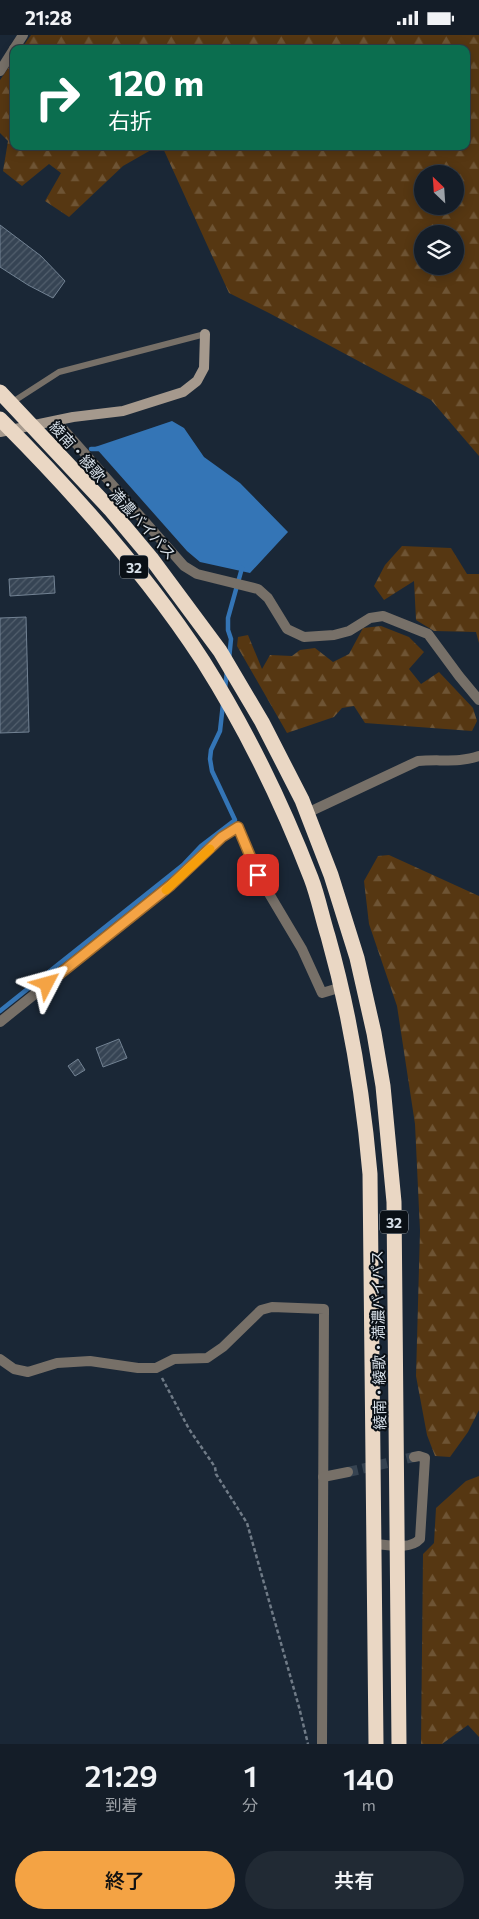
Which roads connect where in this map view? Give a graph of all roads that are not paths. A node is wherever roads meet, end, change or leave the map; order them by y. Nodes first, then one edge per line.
1 (10, 55) edge
2 (0, 71) edge
3 (205, 334) joint
4 (0, 392) edge
5 (11, 403) junction
6 (0, 419) edge
7 (56, 421) junction
8 (0, 432) edge
9 (479, 700) edge
10 (479, 756) edge
11 (307, 813) junction
12 (342, 987) junction
13 (0, 1022) edge
14 (0, 1359) edge
15 (414, 1457) dead end
16 (348, 1472) tunnel mouth
17 (323, 1477) junction
18 (375, 1544) junction
19 (397, 1545) junction
20 (322, 1744) edge
21 (376, 1744) edge
22 (399, 1744) edge

1 - 2 street
3 - 5 lane
3 - 7 street
4 - 5 highway, 綾南・綾歌・満濃バイパス / 32
5 - 11 highway, 綾南・綾歌・満濃バイパス / 32
6 - 12 highway, 綾南・綾歌・満濃バイパス / 32
7 - 8 street
7 - 9 street
10 - 11 street
11 - 19 highway, 綾南・綾歌・満濃バイパス / 32
12 - 13 street
12 - 18 highway, 綾南・綾歌・満濃バイパス / 32
14 - 17 street
15 - 19 street
16 - 17 street
17 - 20 street
18 - 19 street
18 - 21 highway, 綾南・綾歌・満濃バイパス / 32
19 - 22 highway, 綾南・綾歌・満濃バイパス / 32

